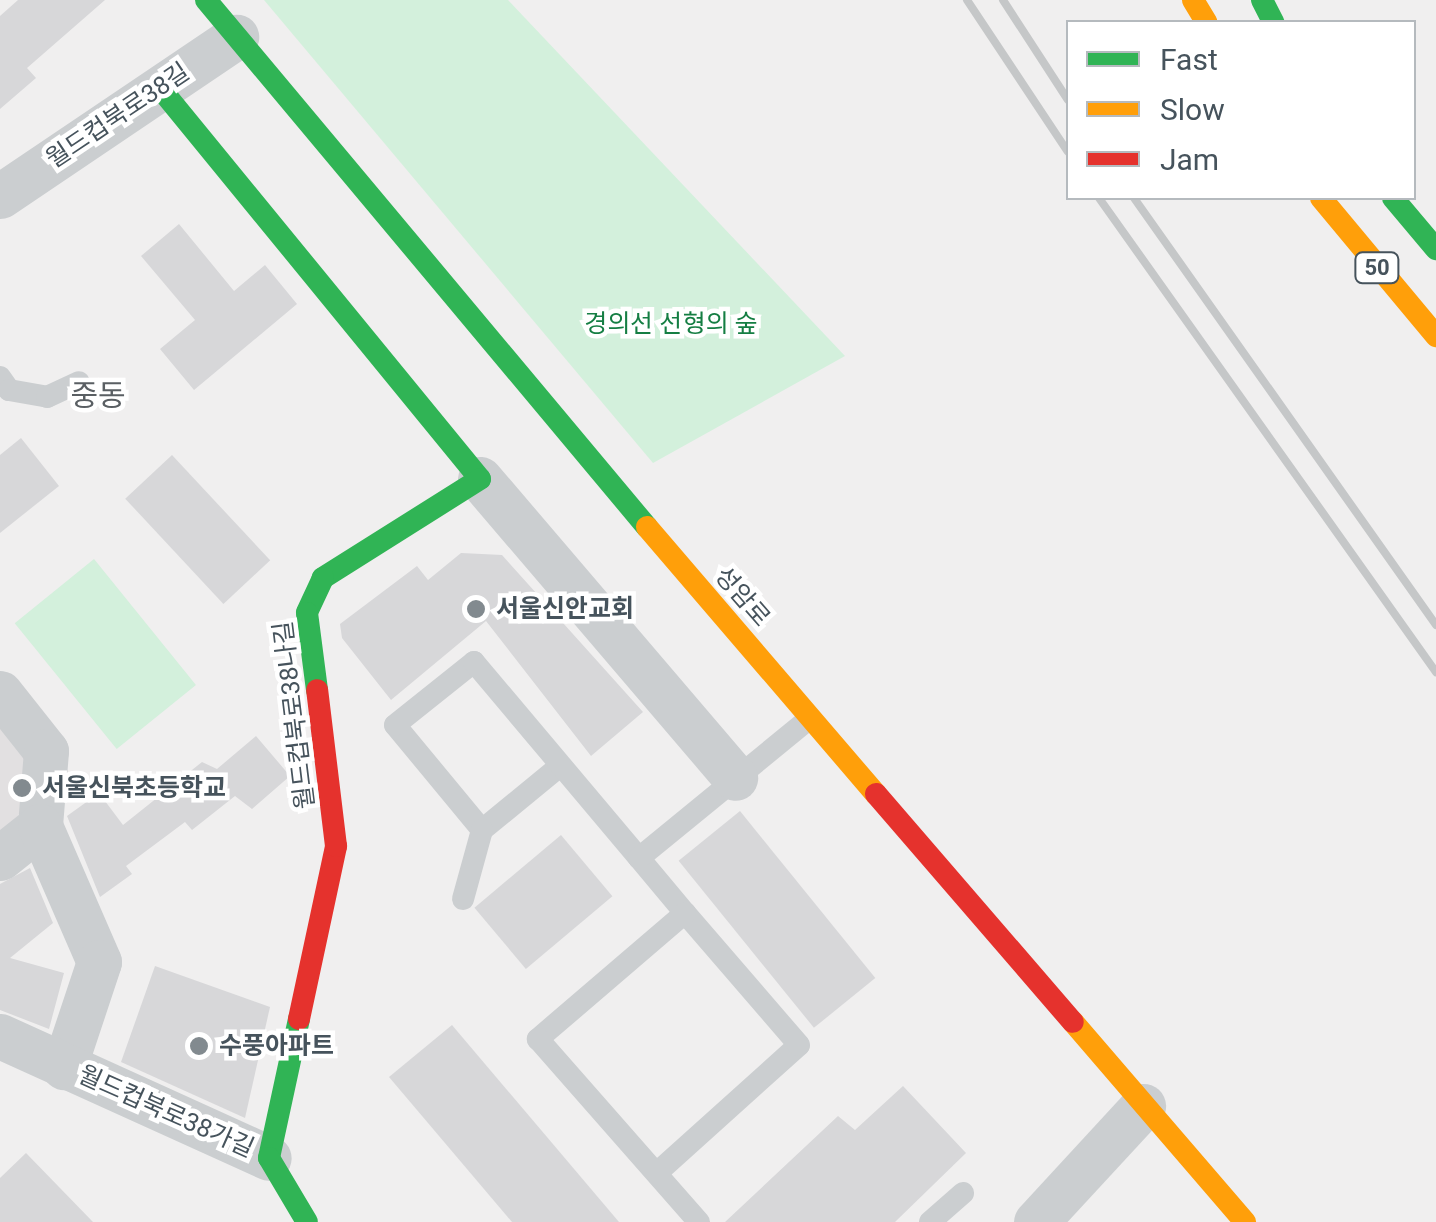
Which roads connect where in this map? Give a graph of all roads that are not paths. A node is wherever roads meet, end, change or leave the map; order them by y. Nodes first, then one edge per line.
1 (206, 0) edge
2 (236, 36) junction
3 (160, 88) junction
4 (0, 196) edge
5 (1323, 200) edge
6 (1395, 200) edge
7 (1436, 250) edge
8 (1436, 336) edge
9 (0, 378) edge
10 (79, 382) dead end
11 (480, 479) junction
12 (0, 692) edge
13 (810, 718) junction
14 (560, 766) junction
15 (735, 778) junction
16 (40, 826) junction
17 (482, 830) junction
18 (0, 858) edge
19 (639, 858) junction
20 (463, 899) dead end
21 (685, 913) junction
22 (0, 1036) edge
23 (64, 1067) junction
24 (1142, 1106) junction
25 (269, 1158) junction
26 (658, 1171) junction
27 (963, 1193) dead end
28 (306, 1222) edge
29 (699, 1222) edge
30 (930, 1222) edge
31 (1036, 1222) edge
32 (1246, 1222) edge

1 - 2 main road, 성암로
2 - 3 street, 월드컵북로38길
2 - 13 main road, 성암로
3 - 4 street, 월드컵북로38길
3 - 11 main road
5 - 8 main road, 50
6 - 7 main road, 50
9 - 10 lane
11 - 15 street
11 - 25 main road, 월드컵북로38나길
12 - 16 street, 월드컵북로38가길
13 - 15 lane
13 - 24 main road, 성암로
14 - 17 lane
14 - 17 lane
14 - 19 lane
15 - 19 lane
16 - 18 street
16 - 23 street, 월드컵북로38가길
17 - 20 lane
19 - 21 lane
21 - 26 lane
21 - 26 lane
22 - 23 street, 월드컵북로38가길
23 - 25 street, 월드컵북로38가길
24 - 31 street
24 - 32 main road, 성암로
25 - 28 main road
26 - 29 lane
27 - 30 lane

